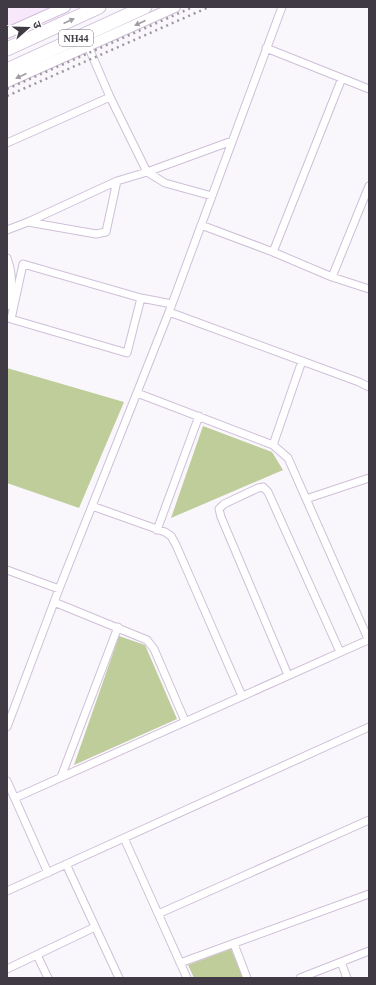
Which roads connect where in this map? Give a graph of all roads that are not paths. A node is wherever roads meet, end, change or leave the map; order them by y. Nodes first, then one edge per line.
1 (65, 7) edge
2 (100, 7) edge
3 (145, 7) edge
4 (175, 7) edge
5 (282, 7) edge
6 (7, 33) edge
7 (21, 43) junction
8 (7, 44) edge
9 (88, 46) junction
10 (266, 48) junction
11 (7, 49) edge
12 (7, 70) edge
13 (342, 78) junction
14 (7, 82) edge
15 (369, 89) edge
16 (110, 97) junction
17 (232, 141) junction
18 (7, 143) edge
19 (147, 172) junction
20 (117, 181) junction
21 (369, 186) edge
22 (212, 196) junction
23 (28, 222) junction
24 (201, 225) junction
25 (7, 230) edge
26 (273, 252) junction
27 (7, 258) edge
28 (332, 277) junction
29 (369, 289) edge
30 (141, 298) junction
31 (172, 304) junction
32 (7, 306) edge
33 (169, 312) junction
34 (302, 361) junction
35 (369, 387) edge
36 (137, 393) junction
37 (199, 416) junction
38 (273, 445) junction
39 (369, 478) edge
40 (306, 499) junction
41 (92, 506) junction
42 (157, 530) junction
43 (7, 570) edge
44 (59, 590) junction
45 (54, 602) junction
46 (118, 628) junction
47 (369, 640) edge
48 (340, 652) junction
49 (288, 675) junction
50 (242, 696) junction
51 (185, 721) junction
52 (7, 727) edge
53 (369, 727) edge
54 (61, 777) junction
55 (7, 781) edge
56 (15, 798) junction
57 (369, 820) edge
58 (124, 838) junction
59 (66, 864) junction
60 (48, 873) junction
61 (7, 892) edge
62 (369, 894) edge
63 (158, 914) junction
64 (95, 927) junction
65 (234, 944) junction
66 (369, 951) edge
67 (37, 955) junction
68 (341, 962) junction
69 (180, 963) junction
70 (7, 969) edge
71 (48, 978) edge
72 (119, 978) edge
73 (187, 978) edge
74 (247, 978) edge
75 (300, 978) edge
76 (347, 978) edge

1 - 6 main road
7 -> 2 highway, NH44
3 - 12 highway, NH44
4 -> 9 main road
5 - 10 street
7 - 8 highway
7 - 11 highway, NH44
9 -> 14 main road
9 - 16 street
10 - 13 street
10 - 17 street
13 - 15 street
13 - 26 street
16 - 18 street
16 - 19 street
17 - 19 street
17 - 22 street
19 - 20 street
19 - 22 street
20 - 23 street
20 - 23 street
21 - 28 street
22 - 24 street
23 - 25 street
24 - 26 street
24 - 31 street
26 - 28 street
27 - 32 street
28 - 29 street
30 - 30 street
30 - 31 street
31 - 33 street
33 - 34 street
33 - 36 street
34 - 35 street
34 - 38 street
36 - 37 street
36 - 41 street
37 - 38 street
37 - 42 street
38 - 40 street
39 - 40 street
40 - 47 street
41 - 42 street
41 - 44 street
42 - 50 street
43 - 44 street
44 - 45 street
45 - 46 street
45 - 52 street
46 - 51 street
46 - 54 street
47 - 48 street
48 - 49 street
48 - 49 street
49 - 50 street
50 - 51 street
51 - 54 street
53 - 58 street
54 - 56 street
55 - 56 street
56 - 60 street
57 - 63 street
58 - 59 street
58 - 63 street
59 - 60 street
59 - 64 street
60 - 61 street
62 - 65 street
63 - 69 street
64 - 67 street
64 - 72 street
65 - 69 street
65 - 74 street
66 - 68 street
67 - 70 street
67 - 71 street
68 - 75 street
68 - 76 street
69 - 73 street

